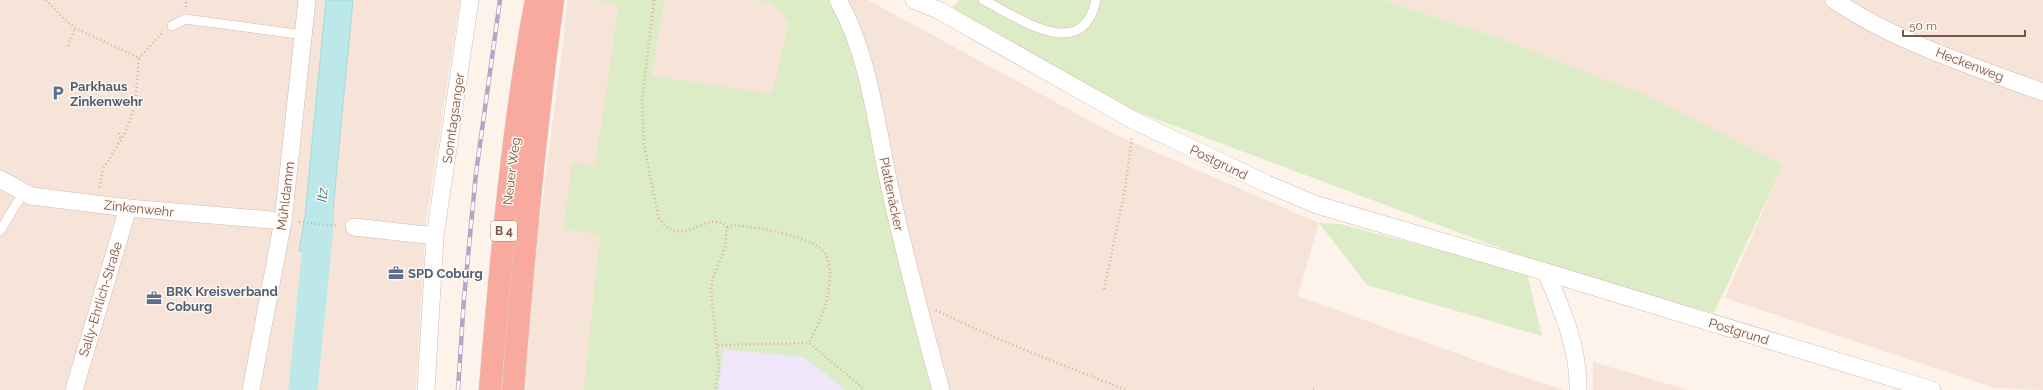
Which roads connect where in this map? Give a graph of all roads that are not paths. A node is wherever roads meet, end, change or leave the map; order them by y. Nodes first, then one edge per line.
1 (307, 0) edge
2 (470, 0) edge
3 (527, 0) edge
4 (536, 0) edge
5 (553, 0) edge
6 (838, 0) edge
7 (914, 0) edge
8 (983, 0) edge
9 (1096, 0) edge
10 (1834, 0) edge
11 (172, 26) road end
12 (304, 35) junction
13 (523, 72) junction
14 (2043, 92) edge
15 (0, 179) edge
16 (23, 193) junction
17 (128, 208) junction
18 (287, 221) junction
19 (348, 227) road end
20 (0, 231) edge
21 (435, 236) junction
22 (1546, 272) junction
23 (74, 390) edge
24 (252, 390) edge
25 (426, 390) edge
26 (490, 390) edge
27 (513, 390) edge
28 (941, 390) edge
29 (1578, 390) edge
30 (1932, 390) edge

1 - 12 street, Mühldamm
2 - 21 street, Sonntagsanger
3 - 13 highway
4 - 13 highway, Neuer Weg / B 4
5 - 27 highway, Neuer Weg / B 4
6 - 28 street, Plattenäcker
7 - 22 street, Postgrund
8 - 9 lane
10 - 14 street, Heckenweg
11 - 12 lane
12 - 18 street, Mühldamm
13 - 26 highway, Neuer Weg / B 4
15 - 16 street, Zinkenwehr
16 - 17 street, Zinkenwehr
16 - 20 lane
17 - 18 street, Zinkenwehr
17 - 23 street, Sally-Ehrlich-Straße
18 - 24 street, Mühldamm
19 - 21 street
21 - 25 street, Sonntagsanger
22 - 29 street
22 - 30 street, Postgrund

